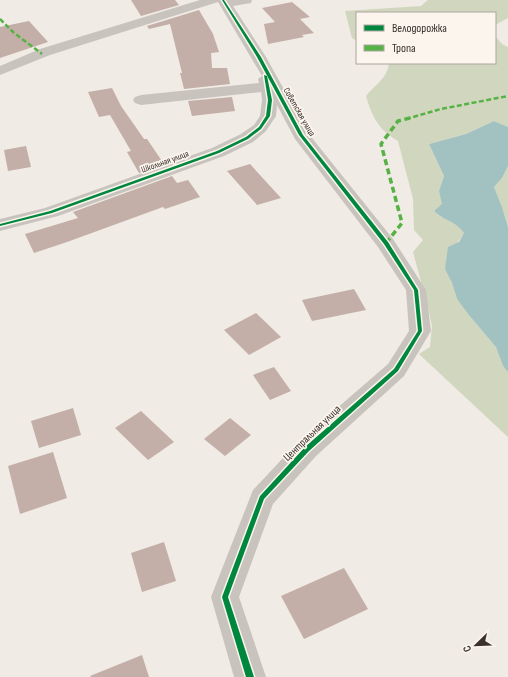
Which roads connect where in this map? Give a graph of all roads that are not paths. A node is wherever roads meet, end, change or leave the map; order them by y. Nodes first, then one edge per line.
1 (246, 0) edge
2 (220, 1) edge
3 (259, 57) junction
4 (0, 71) edge
5 (268, 87) junction
6 (142, 100) dead end
7 (0, 225) edge
8 (386, 243) joint
9 (250, 677) edge

1 - 2 street
2 - 3 street, Советская улица
2 - 4 street
3 - 5 street, Школьная улица
3 - 8 street, Советская улица
5 - 6 street
5 - 7 street, Школьная улица
8 - 9 street, Центральная улица

